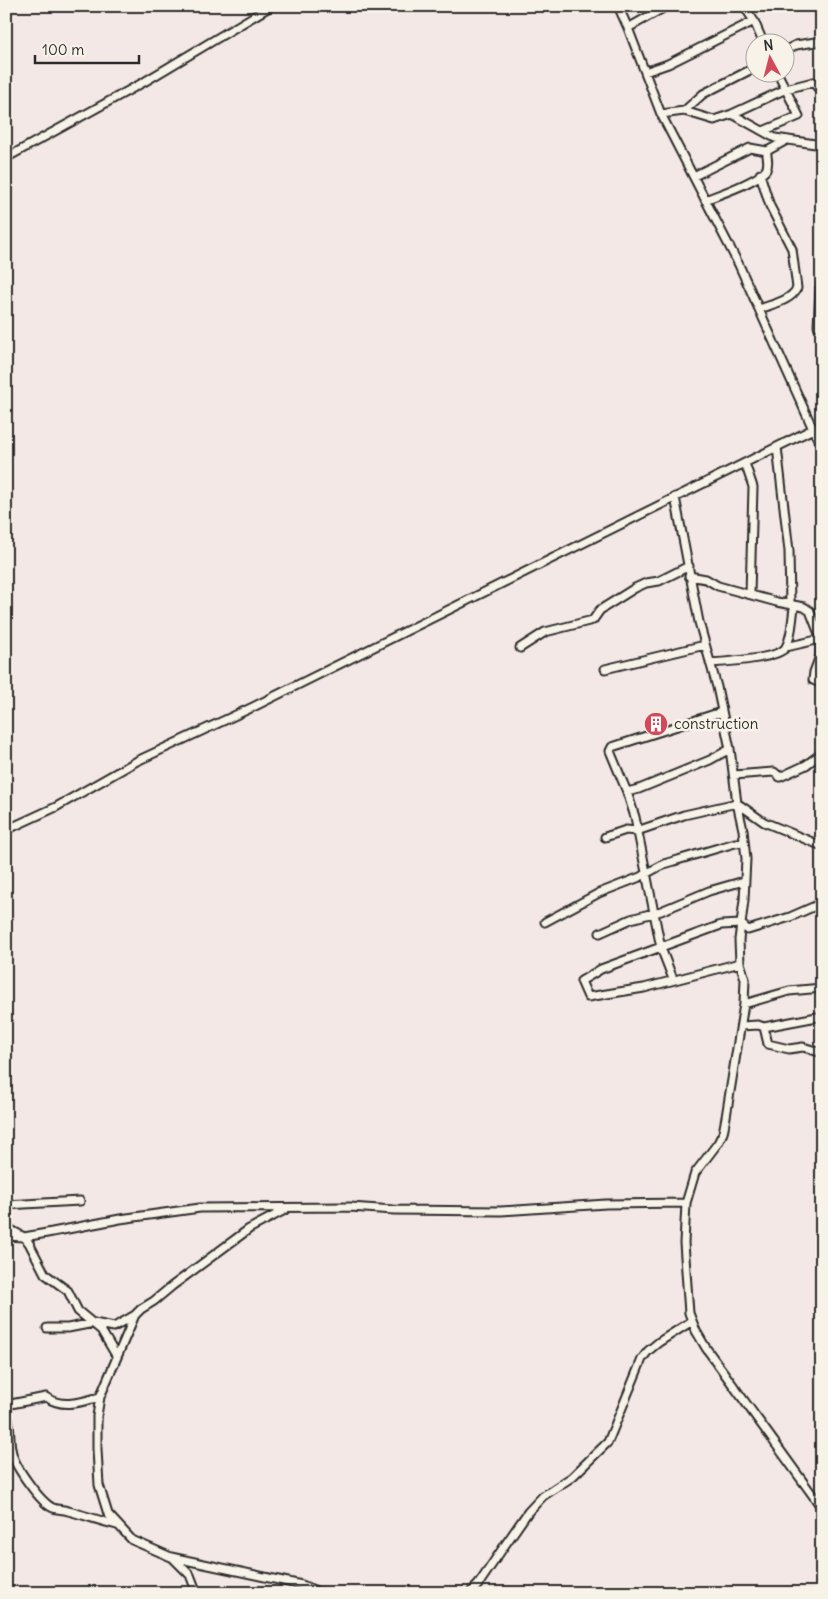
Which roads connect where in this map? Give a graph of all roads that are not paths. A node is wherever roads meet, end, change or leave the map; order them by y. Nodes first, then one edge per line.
1 (271, 6) edge
2 (618, 6) edge
3 (666, 6) edge
4 (744, 6) edge
5 (754, 21) junction
6 (628, 28) junction
7 (759, 32) edge
8 (822, 41) edge
9 (796, 45) edge
10 (645, 72) junction
11 (746, 72) edge
12 (782, 82) edge
13 (786, 89) junction
14 (822, 93) edge
15 (684, 111) junction
16 (661, 114) junction
17 (732, 114) junction
18 (763, 131) junction
19 (787, 140) junction
20 (822, 145) edge
21 (767, 151) junction
22 (6, 158) edge
23 (760, 174) junction
24 (694, 176) junction
25 (706, 200) junction
26 (822, 282) edge
27 (760, 309) junction
28 (818, 326) dead end
29 (813, 429) junction
30 (777, 447) junction
31 (822, 448) edge
32 (745, 462) junction
33 (675, 496) junction
34 (689, 566) junction
35 (689, 576) junction
36 (750, 594) junction
37 (792, 604) junction
38 (821, 639) edge
39 (705, 645) junction
40 (786, 647) junction
41 (520, 648) dead end
42 (710, 663) junction
43 (605, 669) dead end
44 (822, 684) edge
45 (721, 712) junction
46 (730, 749) junction
47 (822, 753) edge
48 (734, 775) junction
49 (627, 792) junction
50 (737, 802) junction
51 (6, 830) edge
52 (637, 831) junction
53 (605, 837) dead end
54 (744, 842) junction
55 (822, 846) edge
56 (645, 873) junction
57 (744, 881) junction
58 (822, 903) edge
59 (654, 913) junction
60 (545, 922) dead end
61 (741, 924) junction
62 (600, 933) dead end
63 (661, 948) junction
64 (740, 963) junction
65 (673, 979) junction
66 (822, 988) edge
67 (744, 1004) junction
68 (817, 1017) dead end
69 (741, 1026) junction
70 (764, 1027) junction
71 (822, 1053) edge
72 (80, 1201) dead end
73 (686, 1203) junction
74 (6, 1204) edge
75 (290, 1208) junction
76 (6, 1227) edge
77 (6, 1236) edge
78 (24, 1236) junction
79 (135, 1315) junction
80 (692, 1321) junction
81 (94, 1323) junction
82 (47, 1328) dead end
83 (117, 1357) junction
84 (100, 1397) junction
85 (6, 1404) edge
86 (6, 1411) edge
87 (8, 1445) edge
88 (822, 1508) edge
89 (117, 1525) junction
90 (172, 1556) junction
91 (196, 1593) edge
92 (321, 1593) edge
93 (470, 1593) edge

1 - 22 street
2 - 6 street
3 - 6 street
4 - 5 street
5 - 7 street
5 - 10 street
6 - 10 street
8 - 9 street
10 - 16 street
11 - 15 street
12 - 13 street
13 - 14 street
13 - 17 street
13 - 18 street
15 - 16 street
15 - 17 street
16 - 24 street
17 - 18 street
18 - 19 street
19 - 20 street
19 - 21 street
21 - 23 street
21 - 24 street
23 - 25 street
23 - 27 street
24 - 25 street
25 - 27 street
26 - 28 street
27 - 29 street
29 - 30 street
29 - 31 street
30 - 32 street
30 - 37 street
32 - 33 street
32 - 36 street
33 - 34 street
33 - 51 street
34 - 35 street
34 - 41 street
35 - 36 street
35 - 39 street
36 - 37 street
37 - 38 street
37 - 40 street
38 - 40 street
38 - 44 street
39 - 42 street
39 - 43 street
40 - 42 street
42 - 45 street
45 - 46 street
45 - 49 street
46 - 48 street
46 - 49 street
47 - 48 street
48 - 50 street
49 - 52 street
50 - 52 street
50 - 54 street
50 - 55 street
52 - 53 street
52 - 56 street
54 - 56 street
54 - 57 street
56 - 59 street
56 - 60 street
57 - 59 street
57 - 61 street
58 - 61 street
59 - 62 street
59 - 63 street
61 - 63 street
61 - 64 street
63 - 65 street
63 - 65 street
64 - 65 street
64 - 67 street
66 - 67 street
67 - 69 street
68 - 70 street
69 - 70 street
69 - 73 street
70 - 71 street
72 - 74 street
73 - 75 street
73 - 80 street
75 - 78 street
75 - 79 street
76 - 78 street
77 - 78 street
78 - 81 street
79 - 81 street
79 - 83 street
80 - 88 street
80 - 93 street
81 - 82 street
81 - 83 street
83 - 84 street
84 - 85 street
84 - 89 street
86 - 87 street
87 - 89 street
89 - 90 street
90 - 91 street
90 - 92 street

